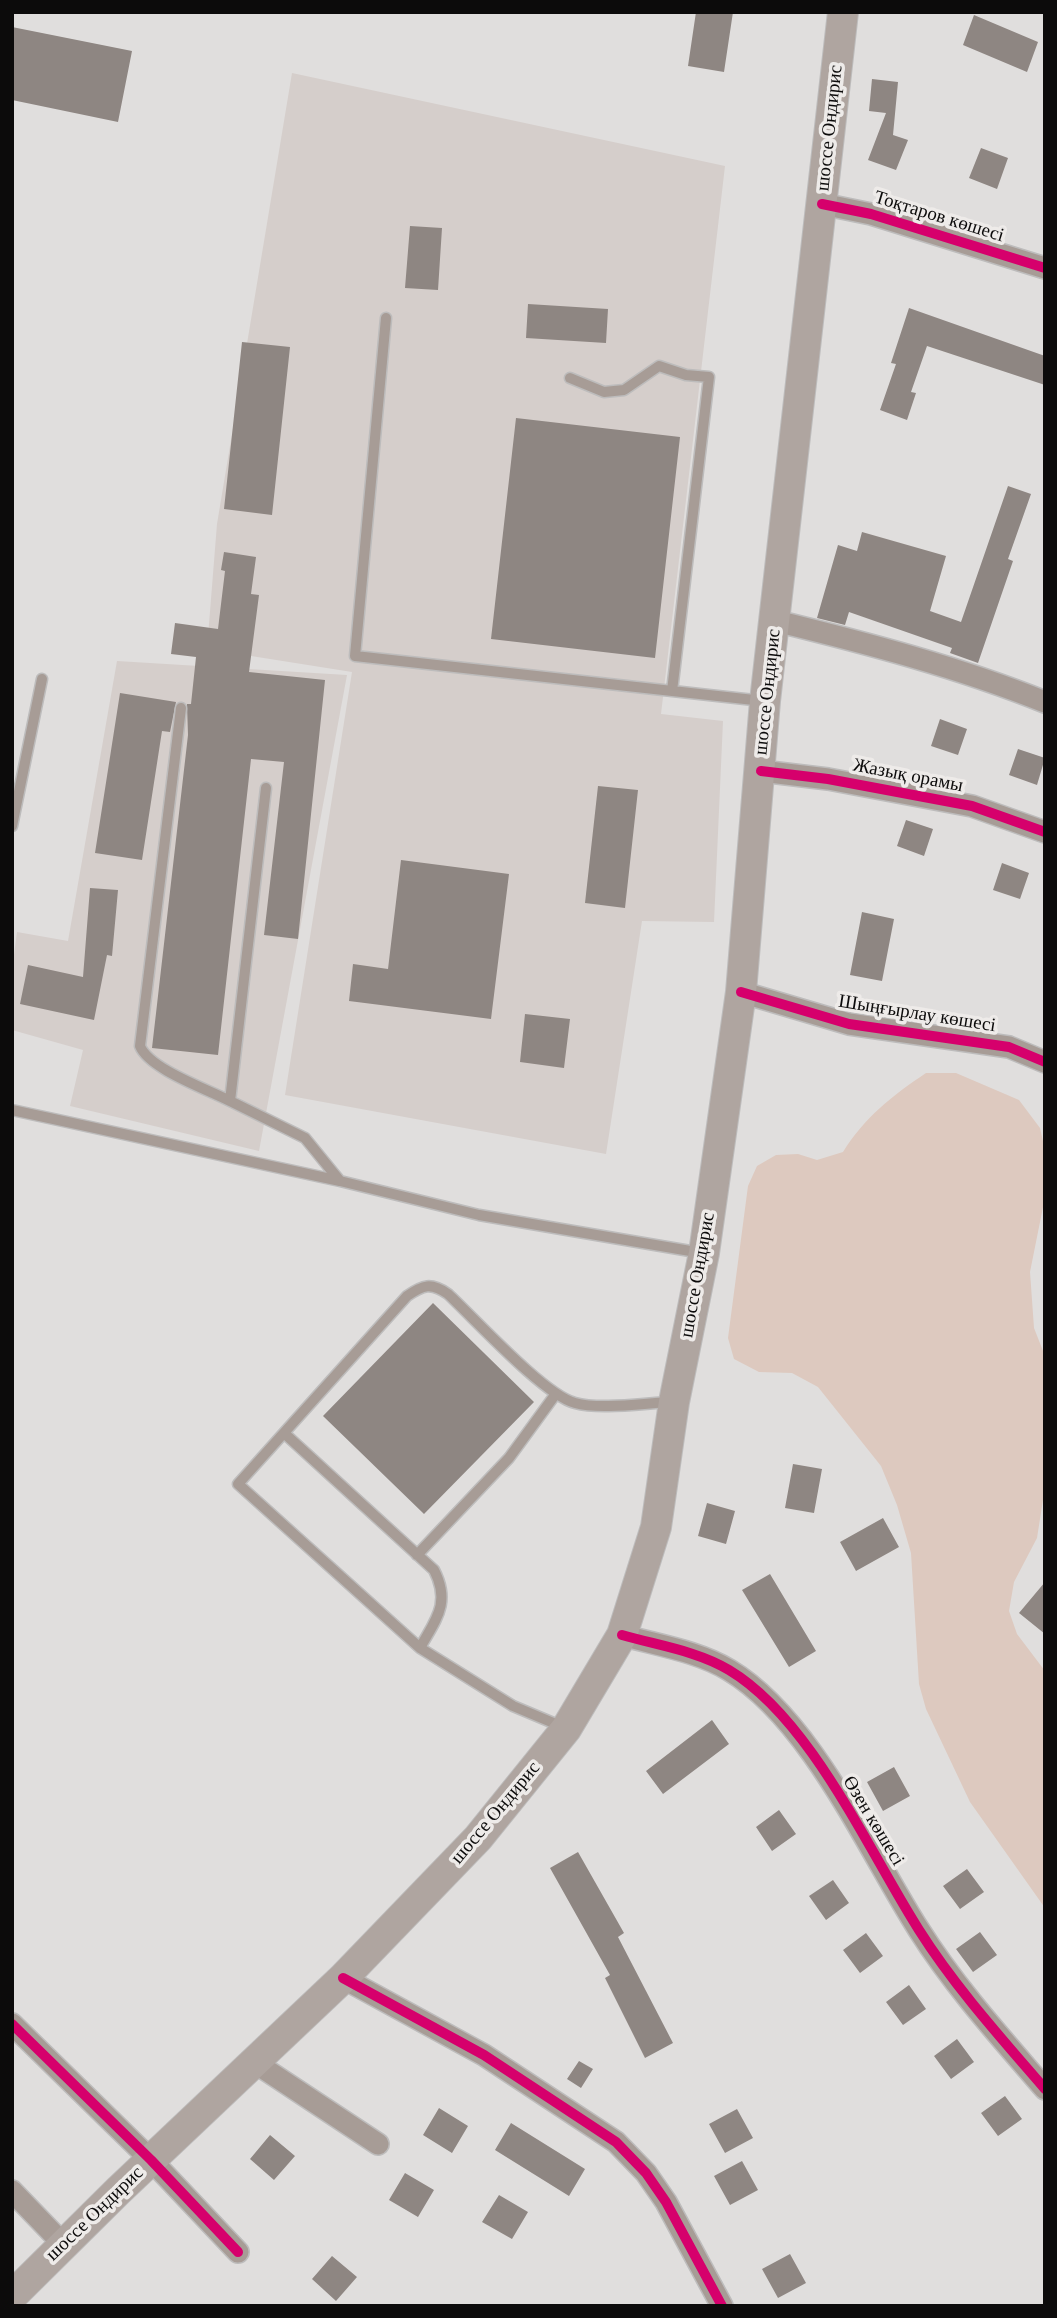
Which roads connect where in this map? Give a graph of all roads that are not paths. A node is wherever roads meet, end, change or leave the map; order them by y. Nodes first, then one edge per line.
1 (843, 12) edge
2 (822, 204) junction
3 (1045, 268) edge
4 (386, 318) dead end
5 (570, 378) dead end
6 (776, 621) junction
7 (42, 679) dead end
8 (672, 691) junction
9 (765, 701) junction
10 (1045, 702) edge
11 (181, 708) dead end
12 (761, 771) junction
13 (266, 788) dead end
14 (12, 825) edge
15 (1045, 832) edge
16 (741, 992) junction
17 (1045, 1062) edge
18 (230, 1101) junction
19 (12, 1110) edge
20 (340, 1181) junction
21 (705, 1254) junction
22 (555, 1395) junction
23 (674, 1402) junction
24 (284, 1433) junction
25 (417, 1555) junction
26 (622, 1635) junction
27 (420, 1648) junction
28 (566, 1728) junction
29 (343, 1978) junction
30 (12, 2024) edge
31 (254, 2062) junction
32 (1045, 2089) edge
33 (377, 2144) dead end
34 (151, 2160) junction
35 (12, 2191) edge
36 (64, 2245) junction
37 (238, 2252) dead end
38 (12, 2296) edge
39 (722, 2306) edge

1 - 2 main road, шоссе Ондирис
2 - 3 street, Тоқтаров көшесі
2 - 6 main road, шоссе Ондирис
4 - 8 lane
5 - 8 lane
6 - 9 main road, шоссе Ондирис
6 - 10 street
7 - 14 lane
8 - 9 lane
9 - 12 main road, шоссе Ондирис
11 - 18 lane
12 - 15 street, Жазық орамы
12 - 16 main road, шоссе Ондирис
13 - 18 lane
16 - 17 street, Шыңғырлау көшесі
16 - 21 main road, шоссе Ондирис
18 - 20 lane
19 - 20 lane
20 - 21 lane
21 - 23 main road, шоссе Ондирис
22 - 23 lane
22 - 24 lane
22 - 25 lane
23 - 26 main road, шоссе Ондирис
24 - 25 lane
24 - 27 lane
25 - 27 lane
26 - 28 main road, шоссе Ондирис
26 - 32 street, Өзен көшесі
27 - 28 lane
28 - 29 main road, шоссе Ондирис
29 - 31 main road, шоссе Ондирис
29 - 39 street
30 - 34 street
31 - 33 street
31 - 34 main road, шоссе Ондирис
34 - 36 main road, шоссе Ондирис
34 - 37 street
35 - 36 street
36 - 38 main road, шоссе Ондирис

